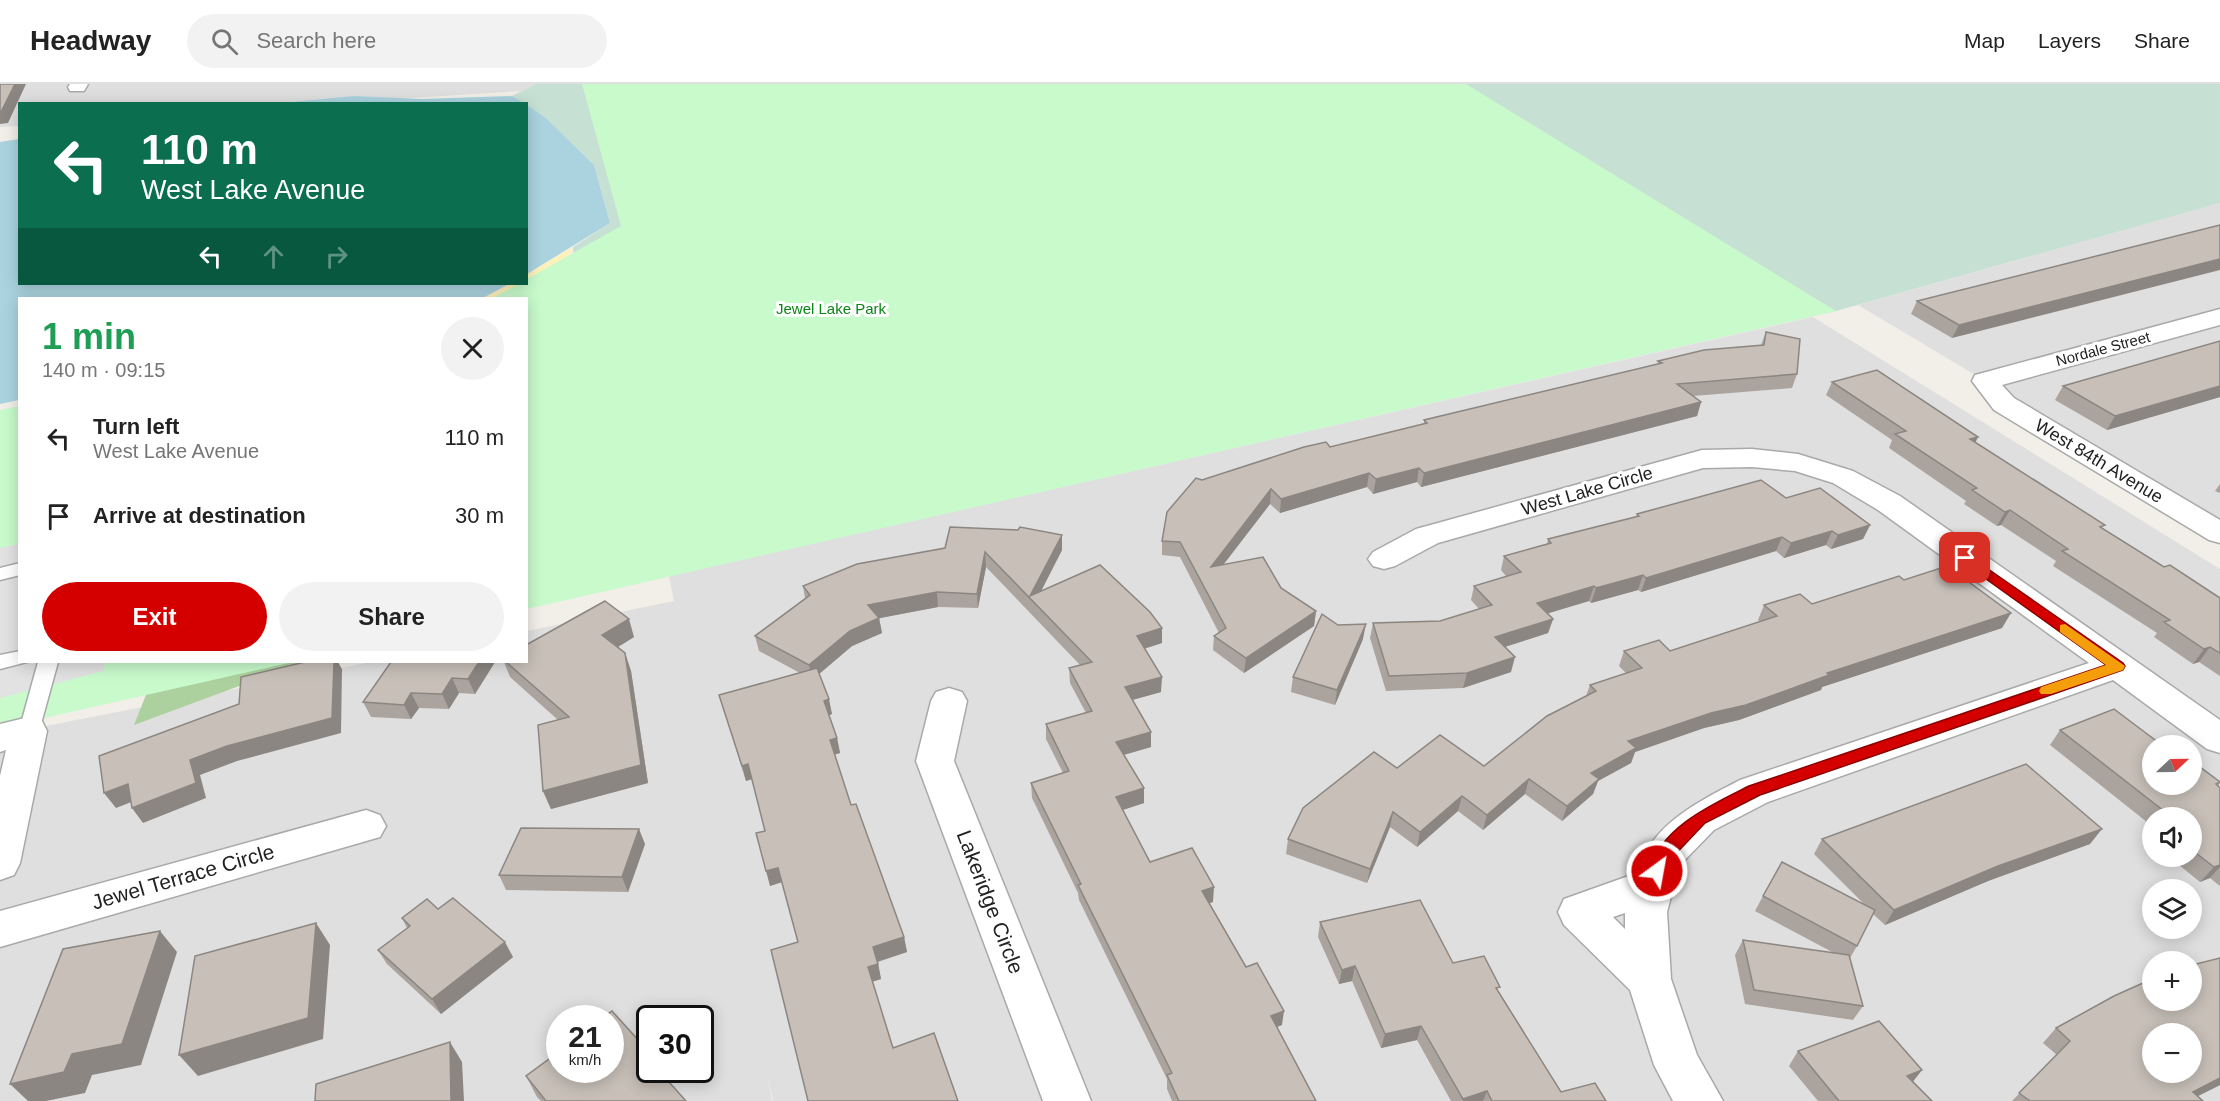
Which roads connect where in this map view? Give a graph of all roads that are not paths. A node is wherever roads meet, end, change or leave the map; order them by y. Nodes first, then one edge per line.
1 (2220, 317) edge
2 (1985, 381) joint
3 (2220, 533) edge
4 (1384, 559) dead end
5 (18, 569) edge
6 (0, 573) edge
7 (18, 658) edge
8 (0, 662) edge
9 (48, 663) edge
10 (2117, 666) junction
11 (949, 701) dead end
12 (15, 735) edge
13 (2220, 739) edge
14 (366, 826) dead end
15 (0, 863) edge
16 (1654, 884) junction
17 (0, 929) edge
18 (1649, 979) junction
19 (1067, 1101) edge
20 (1700, 1101) edge

1 - 2 street, Nordale Street
2 - 3 street, West 84th Avenue
4 - 10 street, West Lake Circle
5 - 6 lane
7 - 8 lane
9 - 12 lane
10 - 13 street, West Lake Circle
10 - 16 street
11 - 19 street, Lakeridge Circle
12 - 15 street
14 - 17 street, Jewel Terrace Circle
16 - 18 street
16 - 18 street
18 - 20 street

